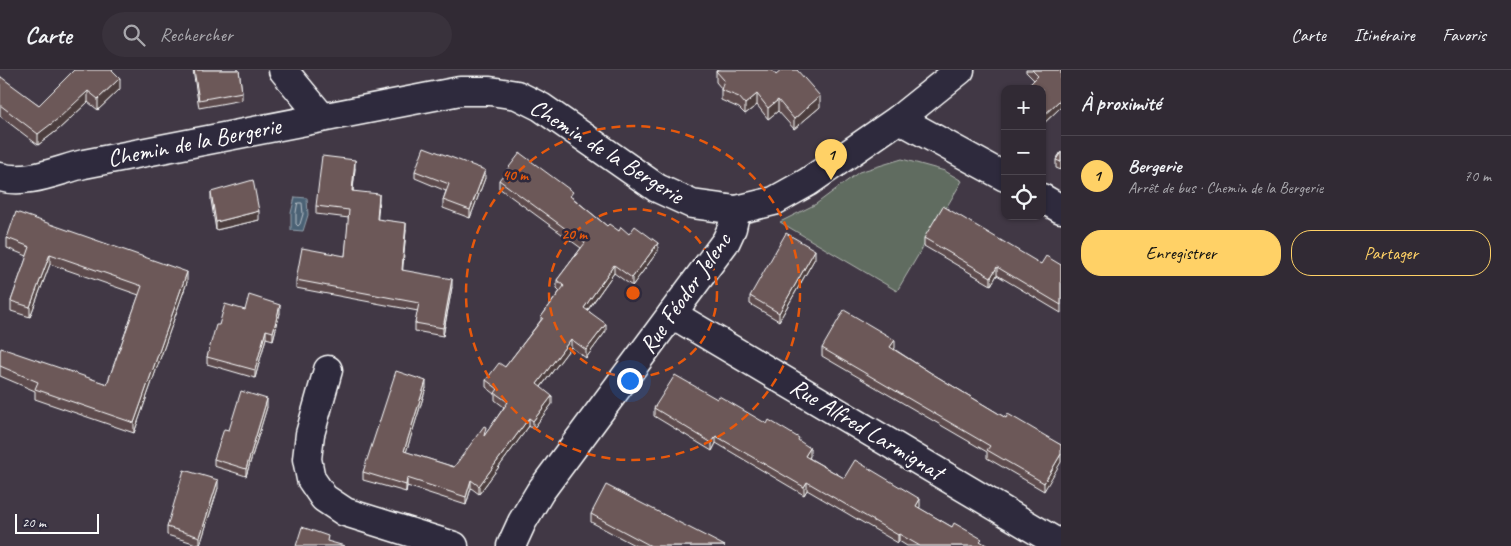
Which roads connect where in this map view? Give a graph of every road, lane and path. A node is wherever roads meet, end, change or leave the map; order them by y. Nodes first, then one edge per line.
1 (283, 70) edge
2 (960, 70) edge
3 (321, 116) junction
4 (899, 119) junction
5 (1003, 175) edge
6 (0, 176) edge
7 (1046, 200) edge
8 (1061, 209) edge
9 (736, 210) junction
10 (672, 314) junction
11 (328, 370) dead end
12 (1061, 545) edge
13 (454, 546) edge
14 (511, 546) edge

1 - 3 street
2 - 4 street, Chemin de la Bergerie
3 - 6 street, Chemin de la Bergerie
3 - 9 street, Chemin de la Bergerie
4 - 5 street
4 - 9 street, Chemin de la Bergerie
7 - 8 street
9 - 10 street, Rue Féodor Jelenc
10 - 12 street, Rue Alfred Larmignat
10 - 14 street, Rue Féodor Jelenc
11 - 13 street

